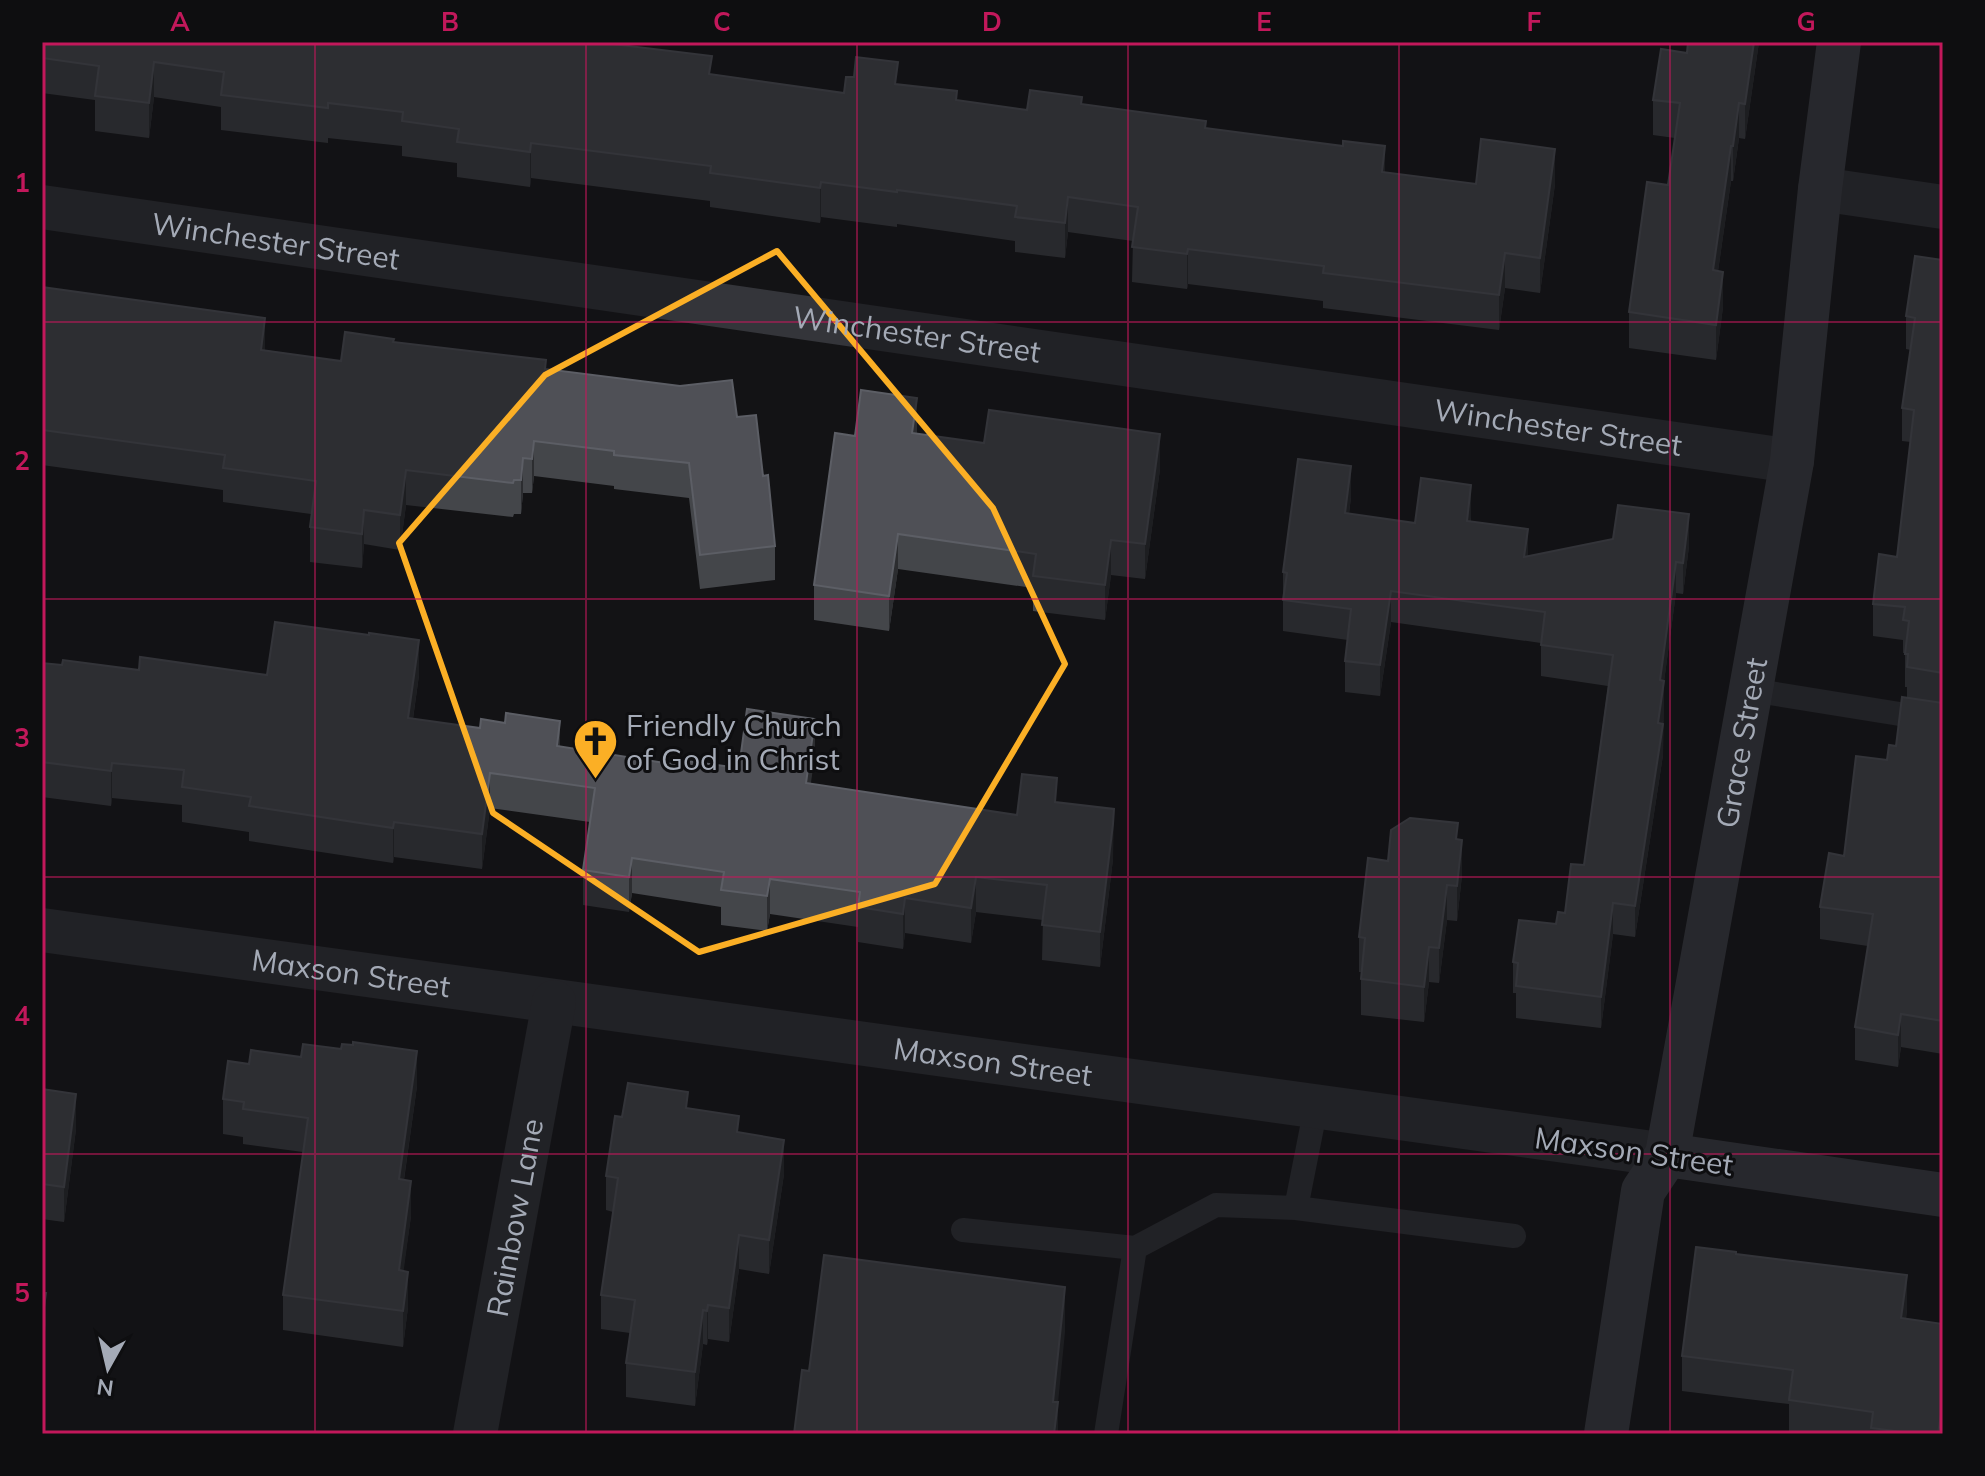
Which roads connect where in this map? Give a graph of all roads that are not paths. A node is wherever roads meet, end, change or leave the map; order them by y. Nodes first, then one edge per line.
1 (1839, 42) edge
2 (1820, 189) junction
3 (42, 207) edge
4 (1943, 207) edge
5 (1792, 461) junction
6 (1751, 690) junction
7 (1943, 721) edge
8 (42, 930) edge
9 (554, 1002) junction
10 (1316, 1107) junction
11 (1667, 1155) junction
12 (1943, 1195) edge
13 (1296, 1208) junction
14 (963, 1230) dead end
15 (1514, 1236) dead end
16 (1135, 1248) junction
17 (475, 1434) edge
18 (1106, 1434) edge
19 (1606, 1434) edge

1 - 2 street, Grace Street
2 - 4 street
2 - 5 street, Grace Street
3 - 5 street, Winchester Street
5 - 6 street, Grace Street
6 - 7 lane
6 - 11 street, Grace Street
8 - 9 street, Maxson Street
9 - 10 street, Maxson Street
9 - 17 street, Rainbow Lane
10 - 11 street, Maxson Street
10 - 13 lane
11 - 12 street, Maxson Street
11 - 19 street, Grace Street
13 - 15 lane
13 - 16 lane
14 - 16 lane
16 - 18 lane

